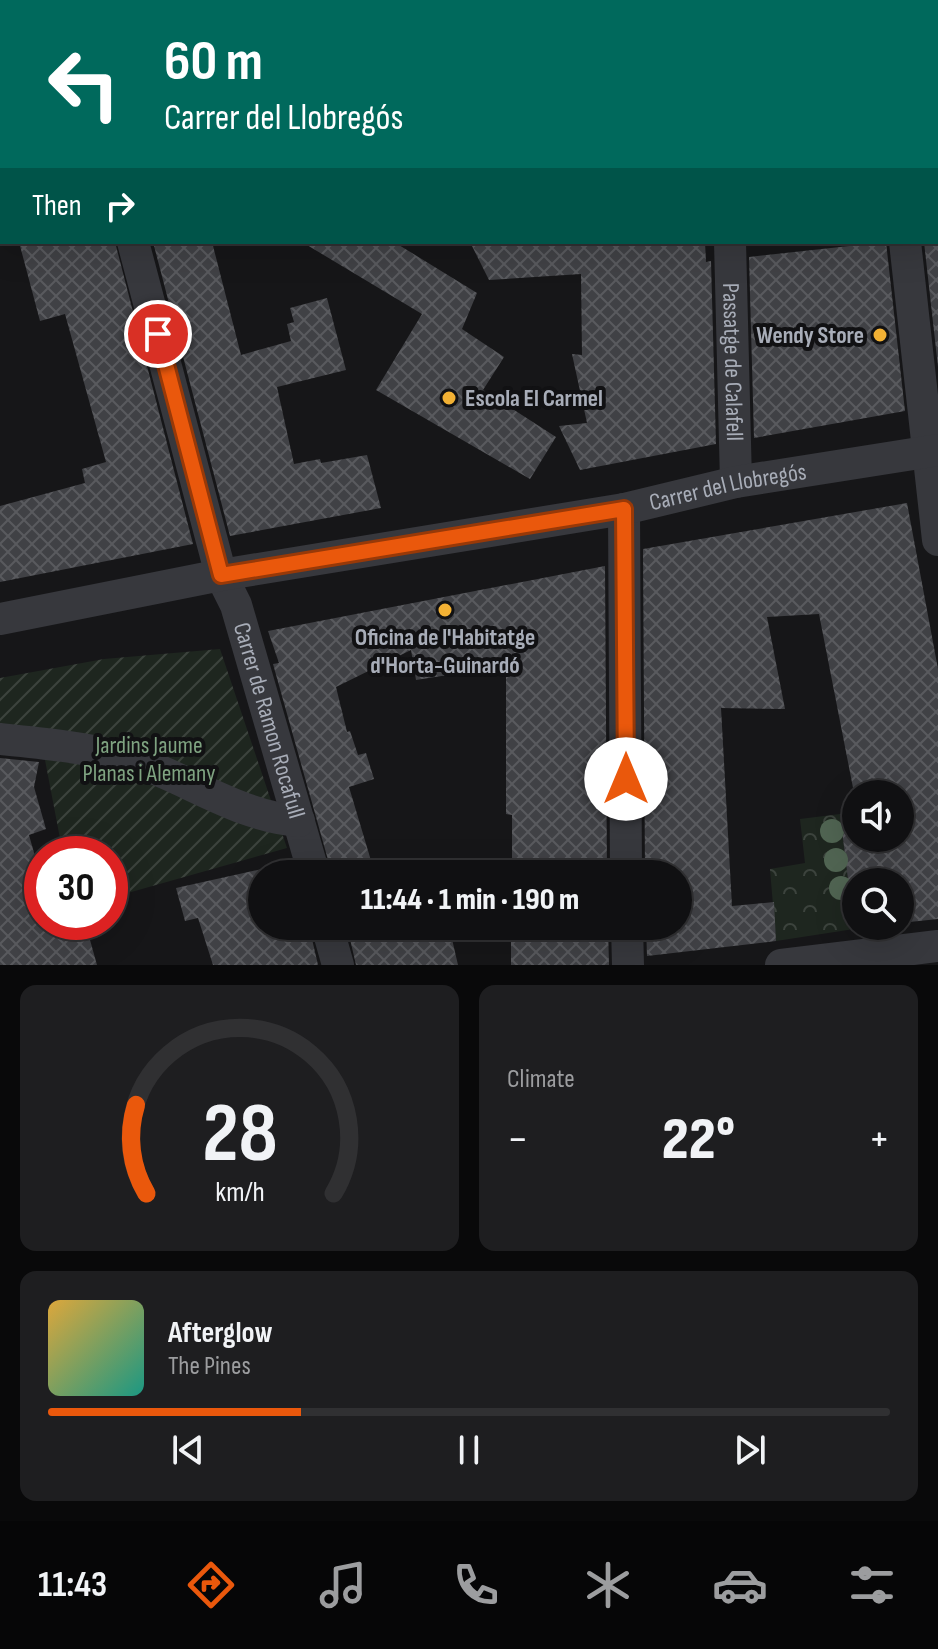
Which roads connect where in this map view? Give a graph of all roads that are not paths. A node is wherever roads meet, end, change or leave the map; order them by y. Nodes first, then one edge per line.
1 (134, 244) edge
2 (730, 244) edge
3 (905, 244) edge
4 (932, 451) edge
5 (736, 482) junction
6 (624, 509) junction
7 (938, 540) edge
8 (221, 575) junction
9 (0, 619) edge
10 (0, 739) edge
11 (299, 821) junction
12 (310, 860) edge
13 (626, 860) edge
14 (331, 940) edge
15 (627, 940) edge
16 (938, 946) edge
17 (338, 965) edge
18 (628, 965) edge
19 (781, 965) edge

1 - 8 street, Carrer de Ramon Rocafull
2 - 5 street, Passatge de Calafell
3 - 4 street
4 - 5 street, Carrer del Llobregós
4 - 7 street
5 - 6 street, Carrer del Llobregós
6 - 8 street, Carrer del Llobregós
6 - 13 street
8 - 9 street, Carrer del Llobregós
8 - 11 street, Carrer de Ramon Rocafull
10 - 11 street
11 - 12 street, Carrer de Ramon Rocafull
14 - 17 street
15 - 18 street
16 - 19 street

